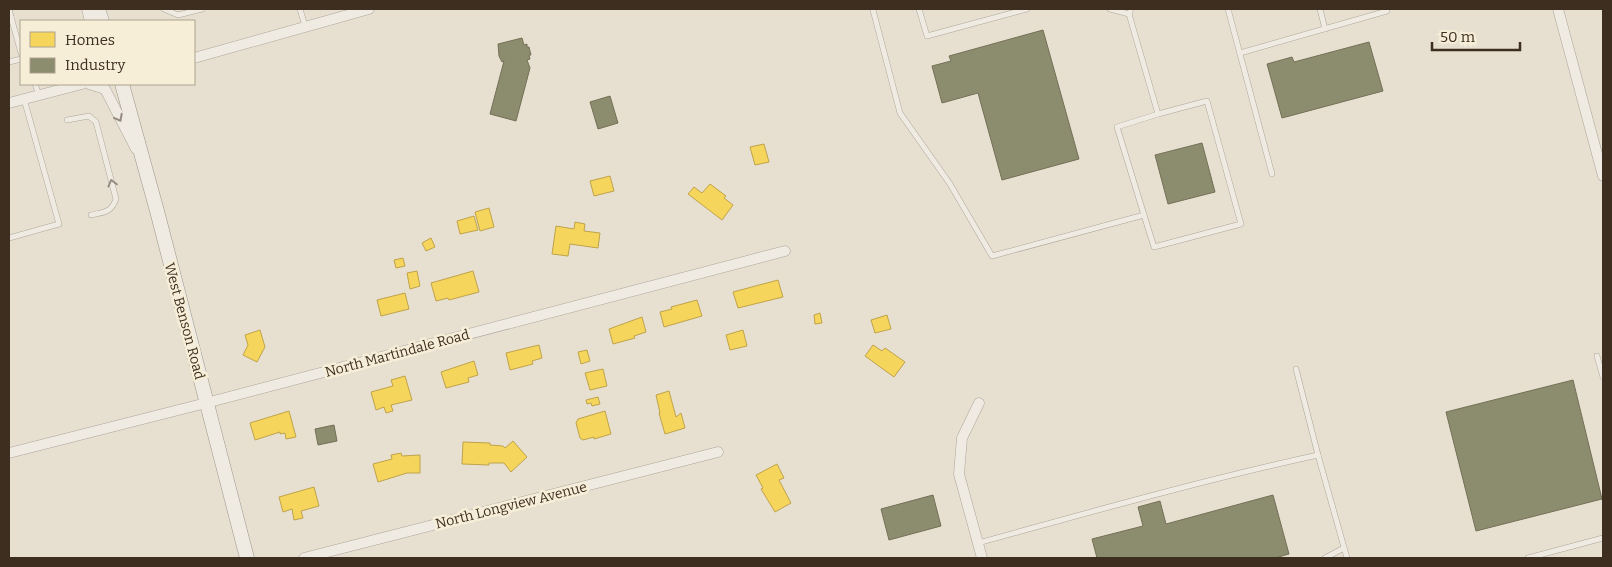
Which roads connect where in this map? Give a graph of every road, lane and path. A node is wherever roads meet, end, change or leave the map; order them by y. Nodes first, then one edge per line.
1 (164, 9) edge
2 (202, 9) edge
3 (300, 9) edge
4 (369, 9) edge
5 (874, 9) edge
6 (919, 9) edge
7 (1027, 9) edge
8 (1110, 9) edge
9 (1228, 9) edge
10 (1320, 9) edge
11 (1386, 9) edge
12 (1558, 9) edge
13 (1004, 12) edge
14 (1130, 12) edge
15 (9, 13) edge
16 (305, 26) junction
17 (1325, 29) junction
18 (20, 50) edge
19 (1240, 53) junction
20 (195, 58) edge
21 (35, 85) edge
22 (78, 85) edge
23 (92, 85) edge
24 (122, 85) edge
25 (39, 95) junction
26 (24, 99) junction
27 (9, 103) edge
28 (1158, 114) junction
29 (67, 120) dead end
30 (143, 162) junction
31 (1272, 174) dead end
32 (1603, 176) edge
33 (91, 215) dead end
34 (1144, 215) junction
35 (9, 238) edge
36 (785, 252) dead end
37 (1597, 356) dead end
38 (1296, 369) dead end
39 (1603, 377) edge
40 (979, 402) dead end
41 (206, 403) junction
42 (9, 452) edge
43 (718, 452) dead end
44 (1318, 455) junction
45 (1603, 538) edge
46 (978, 543) junction
47 (1344, 548) junction
48 (247, 558) edge
49 (304, 558) edge
50 (982, 558) edge
51 (1325, 558) edge
52 (1347, 558) edge
53 (1528, 558) edge

1 - 2 lane
3 - 16 lane
4 - 16 street
5 - 34 lane
6 - 13 lane
7 - 13 lane
8 - 14 lane
9 - 19 lane
10 - 17 lane
11 - 17 lane
12 - 32 street
14 - 28 lane
15 - 18 lane
16 - 20 street
17 - 19 lane
19 - 31 lane
21 - 25 lane
22 - 25 street
23 -> 30 street
24 - 30 main road, West Benson Road
25 - 26 street
26 - 27 street
26 - 35 lane
28 - 34 lane
28 - 34 lane
33 -> 29 lane
30 - 41 main road, West Benson Road
36 - 41 street, North Martindale Road
37 - 39 lane
38 - 44 lane
40 - 46 street
41 - 42 street, North Martindale Road
41 - 48 main road, West Benson Road
43 - 49 street, North Longview Avenue
44 - 46 lane
44 - 47 lane
45 - 53 lane
46 - 50 street
47 - 51 lane
47 - 52 lane

